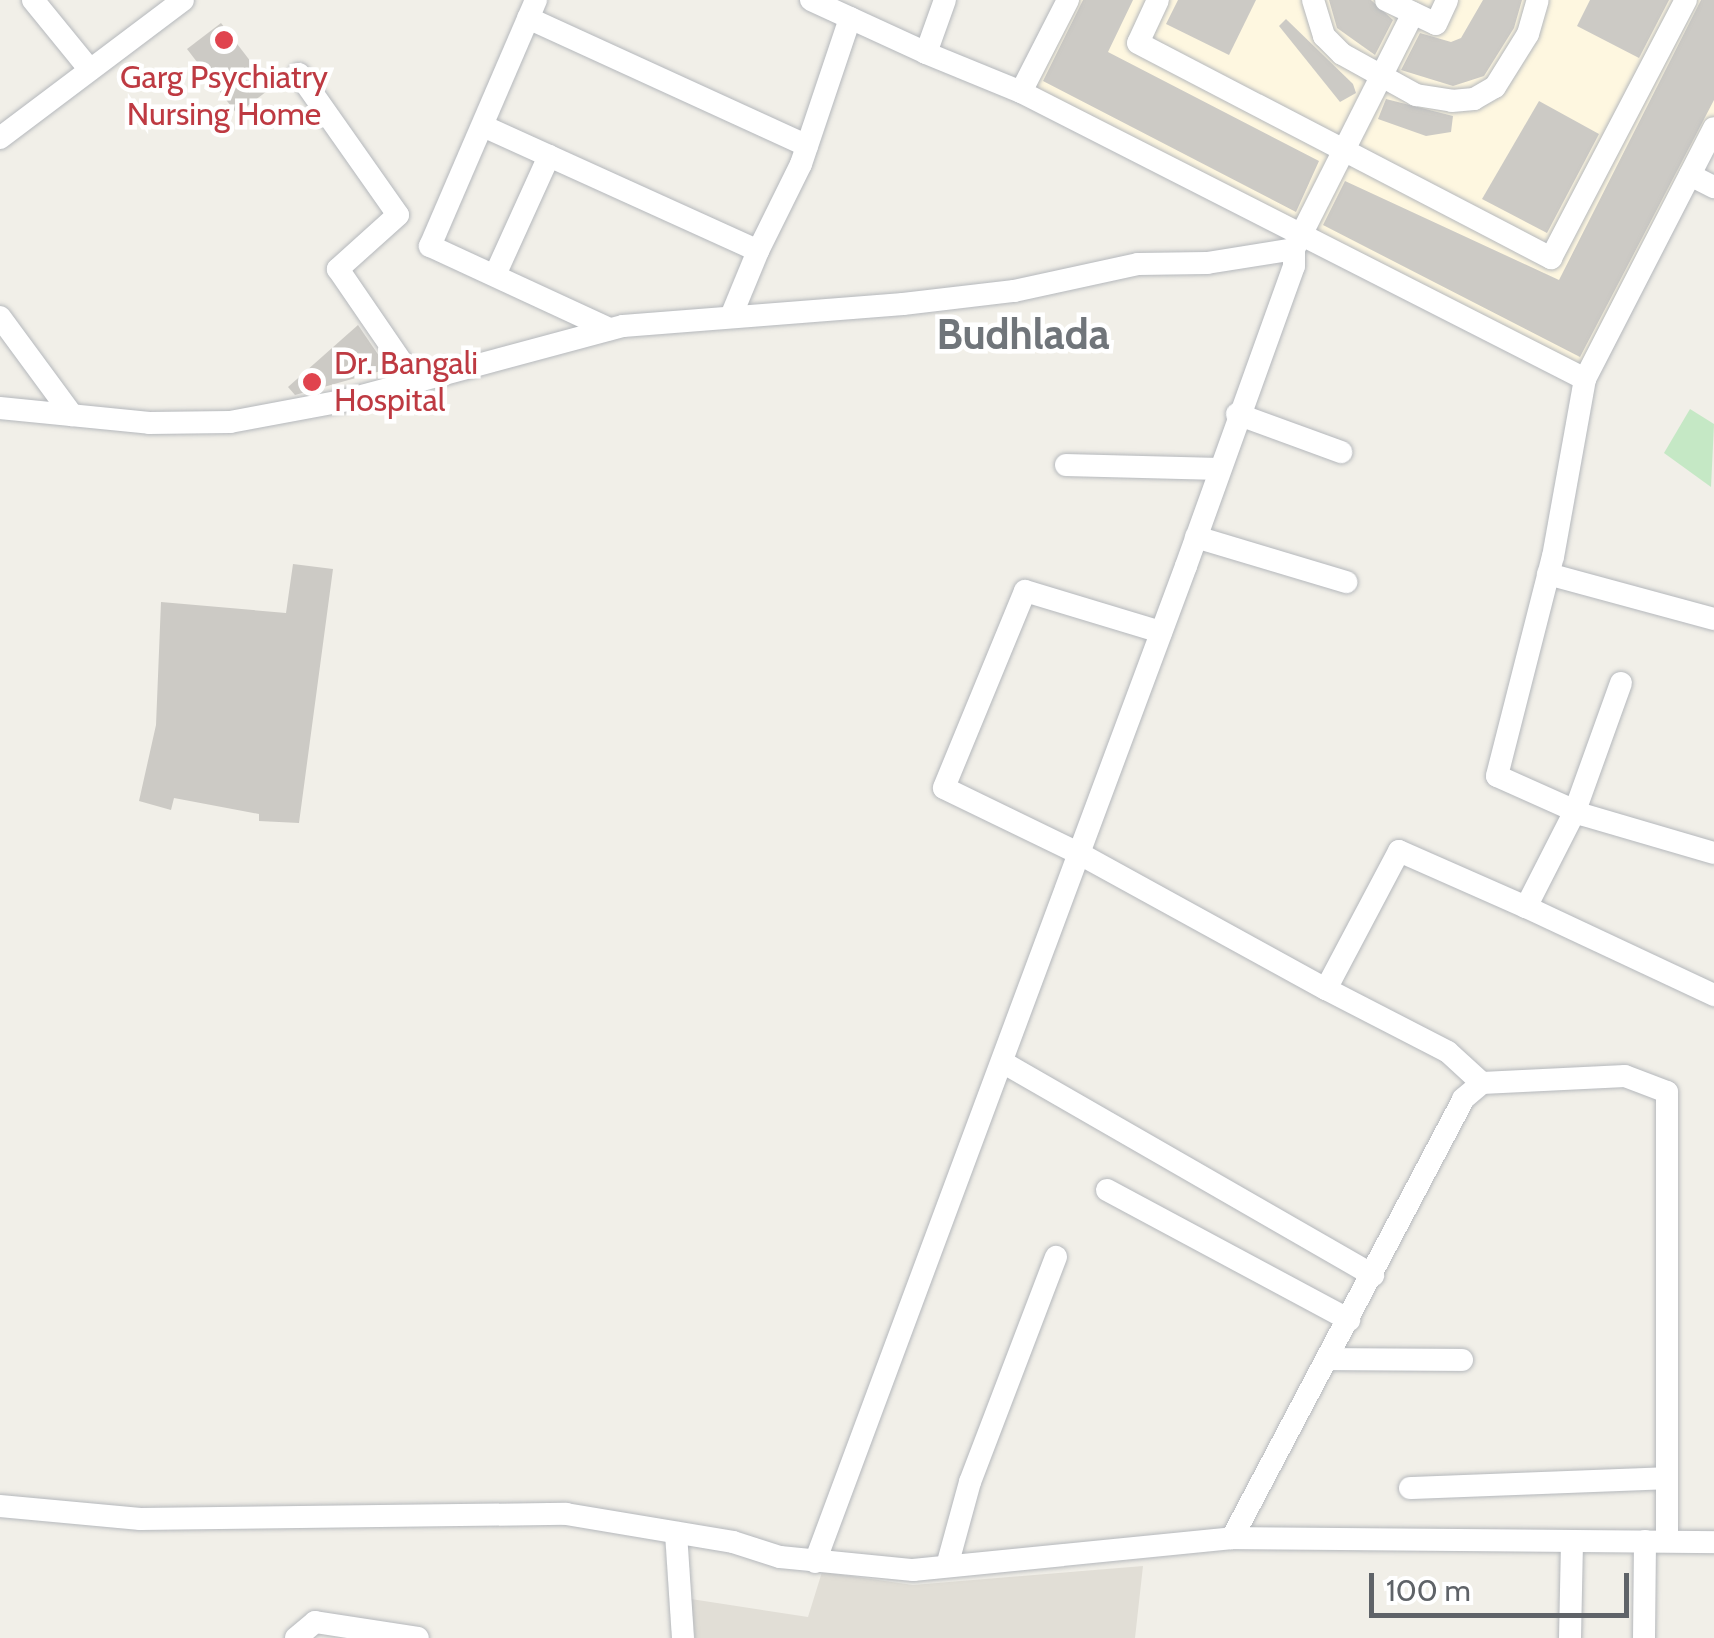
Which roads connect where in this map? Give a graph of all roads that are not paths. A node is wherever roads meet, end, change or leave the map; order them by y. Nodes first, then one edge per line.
1 (33, 0) edge
2 (183, 0) edge
3 (811, 0) edge
4 (945, 0) edge
5 (1068, 0) edge
6 (1158, 0) edge
7 (1313, 0) edge
8 (1386, 0) edge
9 (1448, 0) edge
10 (1538, 0) edge
11 (1686, 0) edge
12 (532, 9) edge
13 (1413, 13) junction
14 (850, 18) junction
15 (926, 53) junction
16 (90, 70) junction
17 (299, 74) dead end
18 (1381, 76) junction
19 (1021, 92) junction
20 (483, 126) junction
21 (1714, 128) edge
22 (0, 138) edge
23 (807, 146) junction
24 (1344, 151) junction
25 (548, 156) junction
26 (1690, 175) junction
27 (1714, 187) edge
28 (398, 215) junction
29 (1299, 242) junction
30 (430, 246) junction
31 (758, 252) junction
32 (495, 275) junction
33 (732, 314) junction
34 (0, 318) edge
35 (610, 329) junction
36 (1585, 379) junction
37 (416, 383) junction
38 (0, 408) edge
39 (1237, 414) junction
40 (72, 415) junction
41 (1341, 452) dead end
42 (1066, 465) dead end
43 (1219, 468) junction
44 (1196, 537) junction
45 (1548, 574) junction
46 (1346, 582) dead end
47 (1714, 619) edge
48 (1162, 632) junction
49 (1621, 683) dead end
50 (1575, 811) junction
51 (1714, 853) edge
52 (1080, 854) junction
53 (1526, 908) junction
54 (1326, 989) junction
55 (1714, 995) edge
56 (1004, 1063) junction
57 (1482, 1084) junction
58 (1107, 1190) dead end
59 (1056, 1257) dead end
60 (1374, 1276) junction
61 (1349, 1320) junction
62 (1328, 1359) junction
63 (1462, 1360) dead end
64 (1666, 1478) junction
65 (1410, 1488) dead end
66 (0, 1506) edge
67 (676, 1532) junction
68 (1232, 1538) junction
69 (1656, 1541) junction
70 (1572, 1542) junction
71 (1714, 1542) edge
72 (816, 1562) junction
73 (948, 1566) junction
74 (296, 1638) edge
75 (418, 1638) edge
76 (683, 1638) edge
77 (1570, 1638) edge
78 (1644, 1638) edge

1 - 16 street
2 - 16 street
3 - 14 street
4 - 15 street
5 - 19 street
6 - 24 street
7 - 18 street
8 - 13 street
9 - 13 street
10 - 18 street
11 - 24 street
12 - 20 street
12 - 23 street
13 - 18 street
14 - 15 street
14 - 23 street
15 - 19 street
16 - 22 street
17 - 28 street
18 - 24 street
19 - 29 street
20 - 25 street
20 - 30 street
21 - 26 street
23 - 31 street
24 - 29 street
25 - 31 street
25 - 32 street
26 - 27 street
26 - 36 street
28 - 30 street
28 - 37 street
29 - 33 street
29 - 36 street
29 - 39 street
30 - 32 street
31 - 33 street
32 - 35 street
33 - 35 street
34 - 40 street
35 - 37 street
36 - 45 street
37 - 40 street
38 - 40 street
39 - 41 street
39 - 43 street
42 - 43 street
43 - 44 street
44 - 46 street
44 - 48 street
45 - 47 street
45 - 50 street
48 - 52 street
48 - 52 street
49 - 50 street
50 - 51 street
50 - 53 street
52 - 54 street
52 - 56 street
53 - 54 street
53 - 55 street
54 - 57 street
56 - 60 street
56 - 72 street
57 - 60 street
57 - 64 street
58 - 61 street
59 - 73 street
60 - 61 street
61 - 62 street
62 - 63 street
62 - 68 street
64 - 65 street
64 - 69 street
66 - 67 street
67 - 72 street
67 - 76 street
68 - 70 street
68 - 73 street
69 - 70 street
69 - 71 street
69 - 78 street
70 - 77 street
72 - 73 street
74 - 75 street

